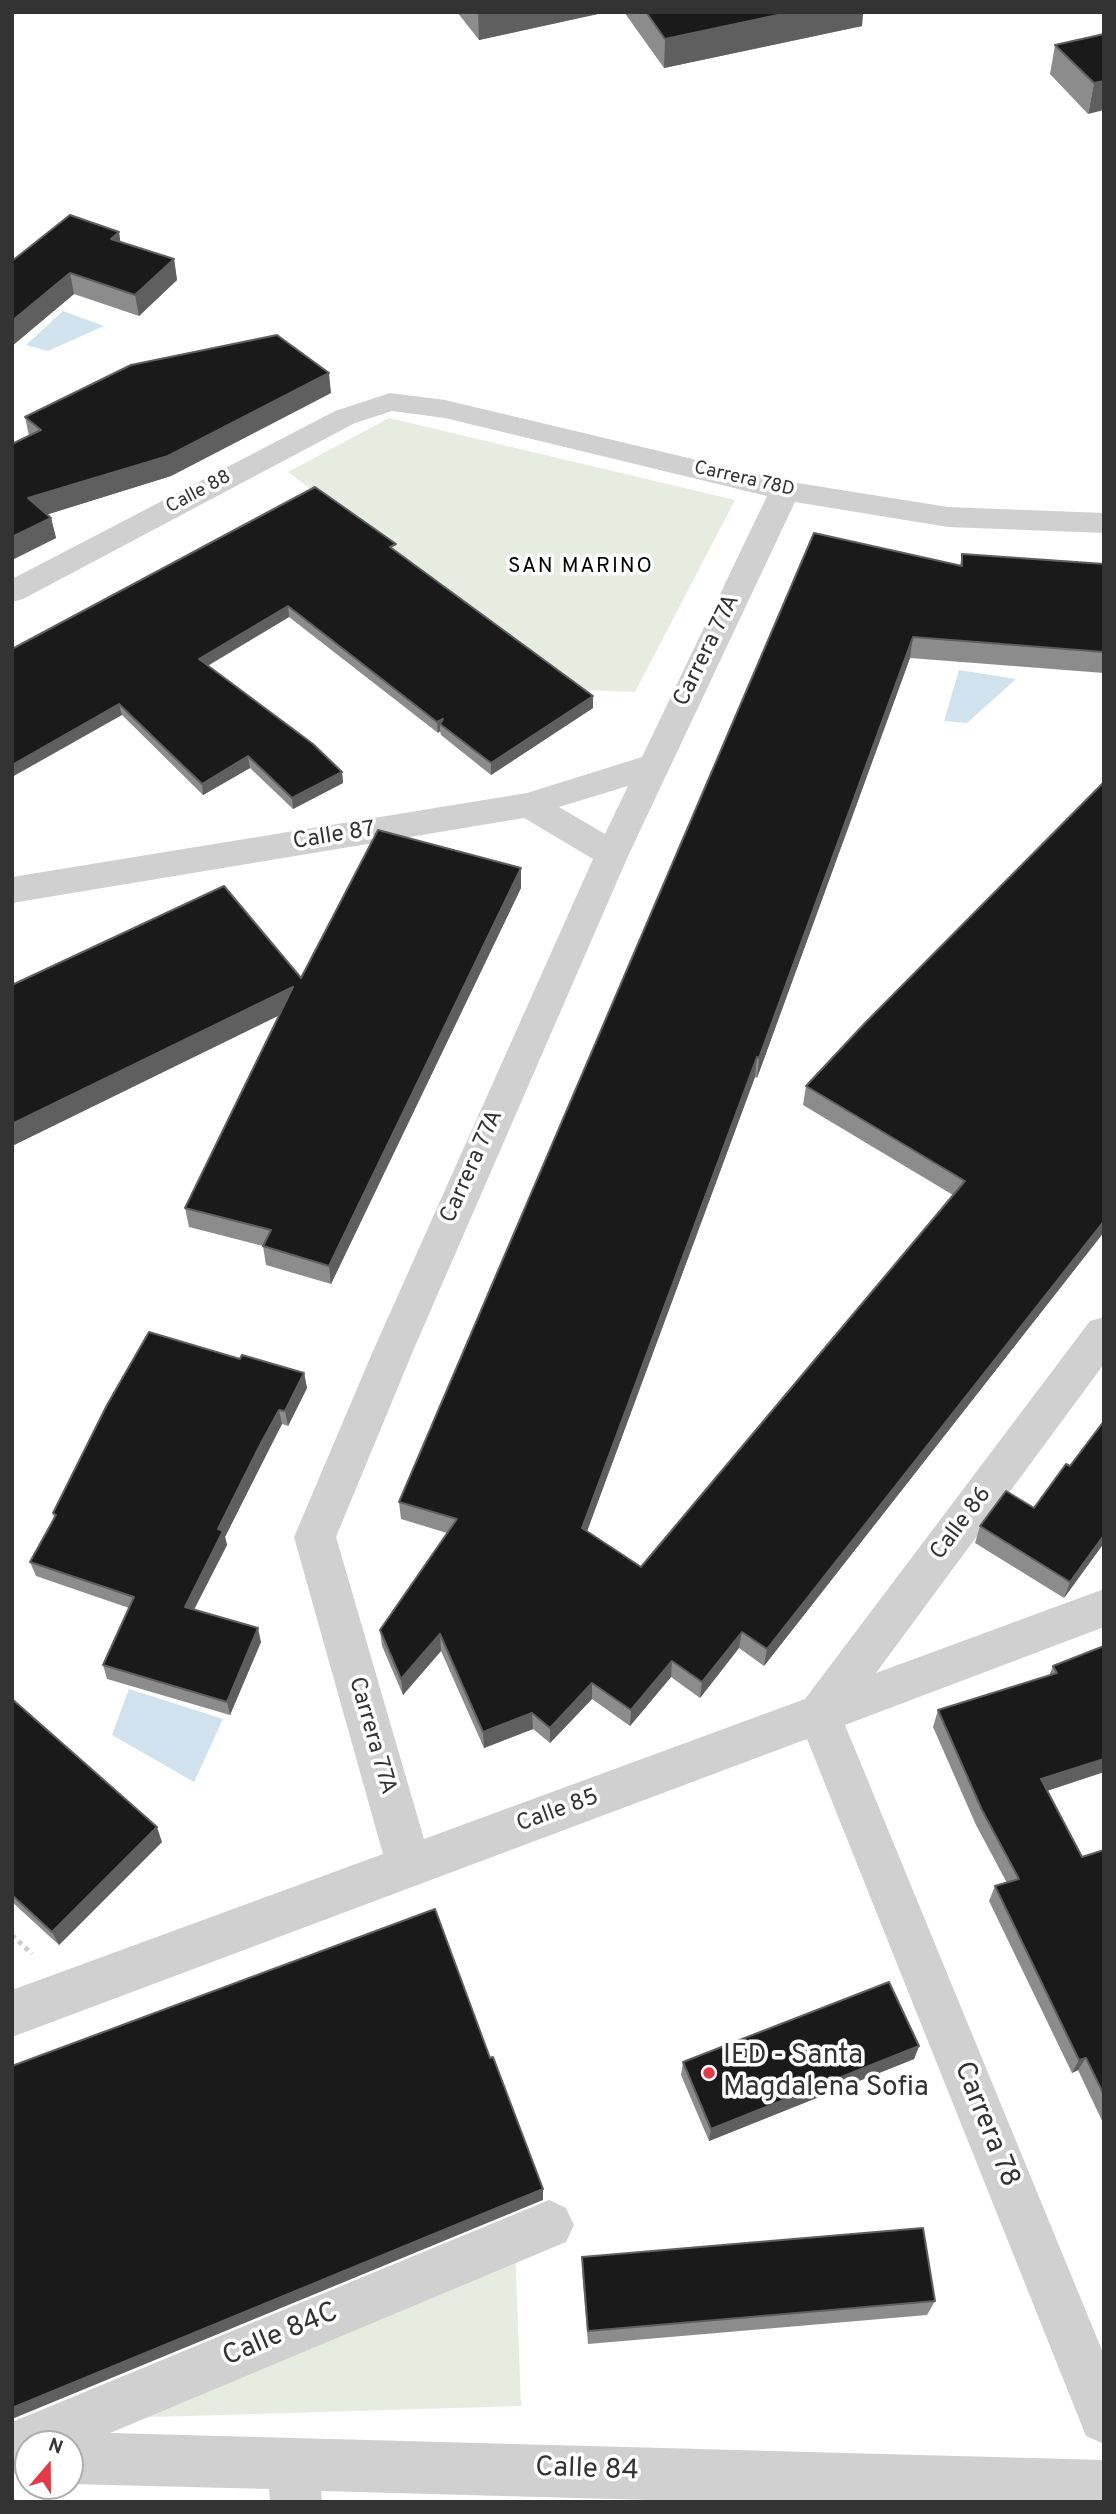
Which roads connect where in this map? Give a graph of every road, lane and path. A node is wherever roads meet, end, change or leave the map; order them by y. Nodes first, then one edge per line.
1 (390, 402) joint
2 (785, 491) junction
3 (1104, 523) edge
4 (12, 593) edge
5 (652, 766) junction
6 (529, 805) junction
7 (612, 854) junction
8 (12, 890) edge
9 (1104, 1333) edge
10 (1104, 1608) edge
11 (819, 1714) junction
12 (409, 1867) junction
13 (12, 2014) edge
14 (549, 2225) dead end
15 (1104, 2418) edge
16 (12, 2448) edge
17 (84, 2460) edge
18 (295, 2483) edge
19 (1104, 2486) edge

1 - 2 street, Carrera 78D
1 - 4 street, Calle 88
2 - 3 street, Carrera 78D
2 - 5 street, Carrera 77A
5 - 6 street, Calle 87
5 - 7 street, Carrera 77A
6 - 7 street
6 - 8 street, Calle 87
7 - 12 street, Carrera 77A
9 - 11 street, Calle 86
10 - 11 street, Calle 85
11 - 12 street, Calle 85
11 - 15 street, Carrera 78
12 - 13 street, Calle 85
14 - 16 street, Calle 84C
17 - 18 street, Calle 84
18 - 19 street, Calle 84

